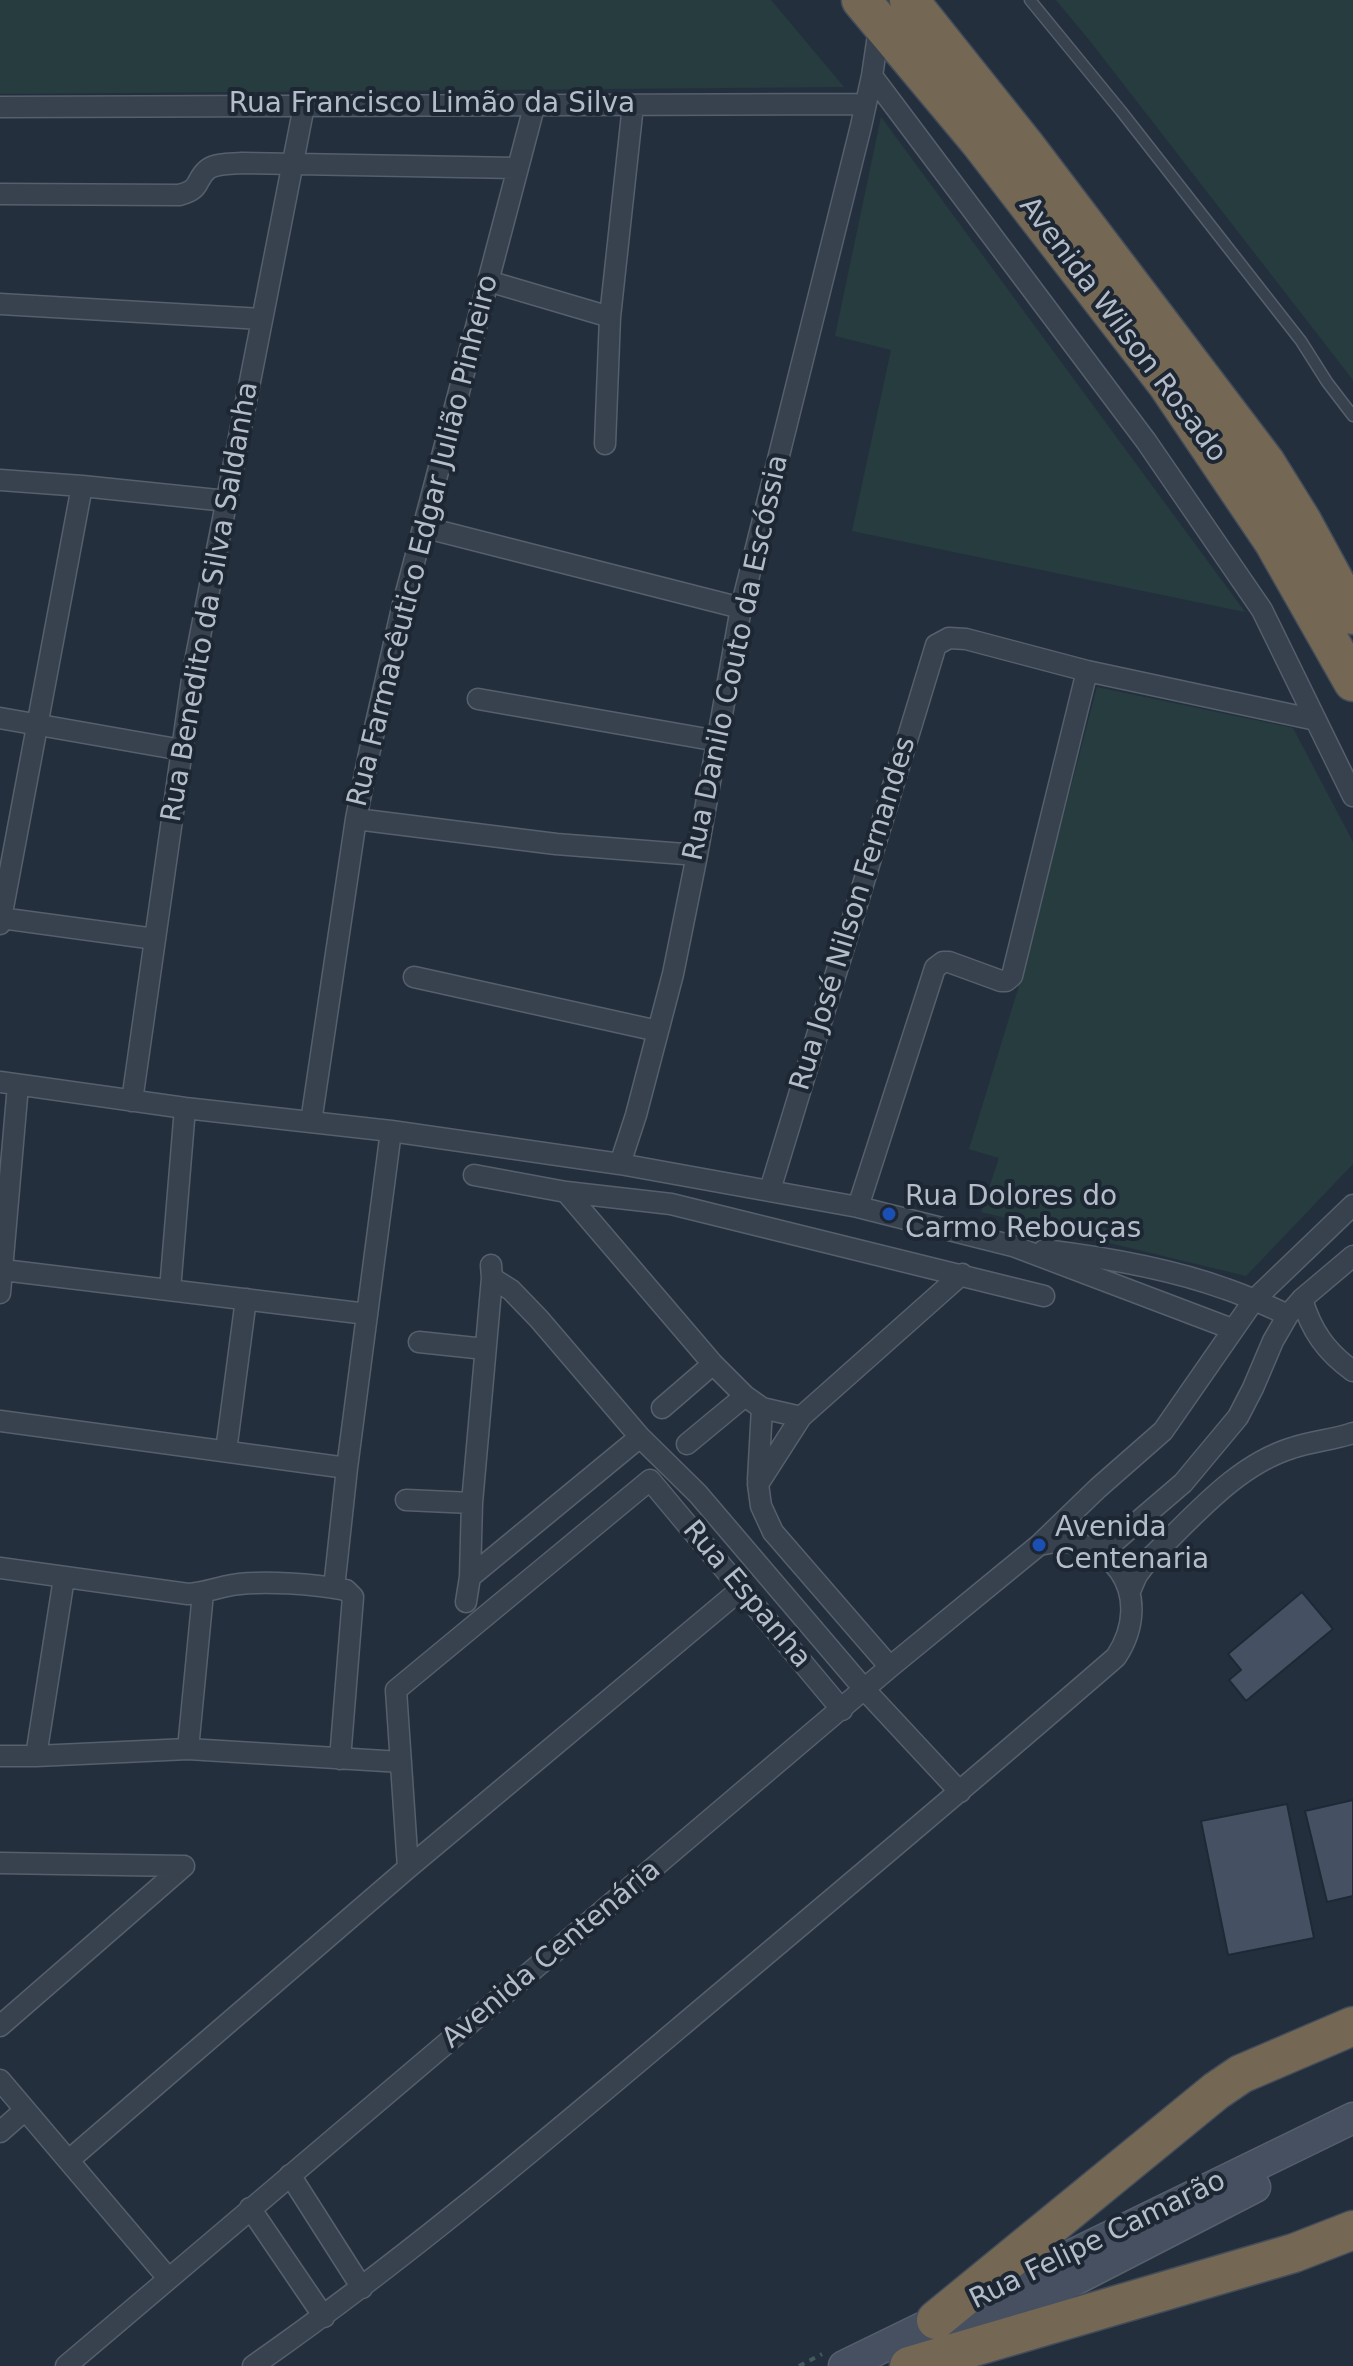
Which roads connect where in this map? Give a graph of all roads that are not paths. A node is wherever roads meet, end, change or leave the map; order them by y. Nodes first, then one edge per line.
1 (1030, 0) edge
2 (883, 7) edge
3 (872, 76) junction
4 (864, 104) junction
5 (633, 105) junction
6 (304, 106) junction
7 (0, 107) edge
8 (534, 107) junction
9 (292, 165) junction
10 (517, 168) junction
11 (0, 194) edge
12 (488, 281) junction
13 (0, 304) edge
14 (610, 317) junction
15 (262, 319) junction
16 (1353, 416) edge
17 (605, 444) dead end
18 (0, 480) edge
19 (82, 486) junction
20 (227, 501) junction
21 (423, 527) junction
22 (741, 608) junction
23 (1353, 615) edge
24 (1087, 671) junction
25 (1353, 682) edge
26 (478, 699) dead end
27 (0, 718) edge
28 (1316, 720) junction
29 (37, 725) junction
30 (718, 741) junction
31 (182, 750) junction
32 (1353, 796) edge
33 (356, 819) junction
34 (697, 855) junction
35 (0, 920) edge
36 (155, 939) junction
37 (414, 977) dead end
38 (658, 1031) junction
39 (9, 1084) edge
40 (132, 1101) junction
41 (185, 1108) junction
42 (311, 1122) junction
43 (391, 1131) junction
44 (620, 1164) junction
45 (474, 1175) dead end
46 (770, 1190) junction
47 (566, 1192) junction
48 (1353, 1205) edge
49 (858, 1207) junction
50 (1013, 1246) junction
51 (1353, 1256) edge
52 (3, 1270) junction
53 (962, 1274) junction
54 (170, 1290) junction
55 (0, 1293) edge
56 (1044, 1296) dead end
57 (246, 1299) junction
58 (1302, 1299) junction
59 (1254, 1300) junction
60 (367, 1314) junction
61 (1288, 1315) junction
62 (1232, 1329) junction
63 (419, 1342) dead end
64 (485, 1349) junction
65 (713, 1364) junction
66 (1353, 1371) edge
67 (745, 1396) junction
68 (662, 1408) dead end
69 (762, 1408) junction
70 (801, 1417) junction
71 (0, 1421) edge
72 (1353, 1433) edge
73 (640, 1437) junction
74 (687, 1444) dead end
75 (226, 1451) junction
76 (347, 1468) junction
77 (1183, 1483) junction
78 (758, 1484) junction
79 (406, 1500) dead end
80 (472, 1503) junction
81 (1202, 1508) junction
82 (1039, 1545) junction
83 (1095, 1549) junction
84 (800, 1562) junction
85 (0, 1568) edge
86 (470, 1577) junction
87 (64, 1578) junction
88 (773, 1584) junction
89 (740, 1590) junction
90 (1130, 1591) junction
91 (203, 1593) junction
92 (344, 1593) junction
93 (466, 1602) dead end
94 (890, 1667) junction
95 (865, 1690) junction
96 (842, 1710) junction
97 (188, 1749) junction
98 (0, 1756) edge
99 (36, 1756) junction
100 (340, 1759) junction
101 (401, 1762) junction
102 (960, 1792) junction
103 (0, 1863) edge
104 (408, 1868) junction
105 (0, 2026) edge
106 (1353, 2026) edge
107 (0, 2080) edge
108 (25, 2110) junction
109 (1353, 2118) edge
110 (0, 2132) edge
111 (1353, 2137) edge
112 (69, 2160) junction
113 (290, 2175) junction
114 (250, 2208) junction
115 (1353, 2230) edge
116 (168, 2278) junction
117 (362, 2288) junction
118 (324, 2317) junction
119 (936, 2320) junction
120 (66, 2366) edge
121 (253, 2366) edge
122 (844, 2366) edge
123 (909, 2366) edge

1 - 16 lane
2 - 3 street, Rua Danilo Couto da Escóssia
2 - 23 highway, Avenida Wilson Rosado
2 - 25 highway, Avenida Wilson Rosado
3 - 4 street, Rua Danilo Couto da Escóssia
3 - 28 street
4 - 5 street, Rua Francisco Limão da Silva
4 - 22 street, Rua Danilo Couto da Escóssia
5 - 8 street, Rua Francisco Limão da Silva
5 - 14 street
6 - 7 street, Rua Francisco Limão da Silva
6 - 8 street, Rua Francisco Limão da Silva
6 - 9 street, Rua Benedito da Silva Saldanha
8 - 10 street, Rua Farmacêutico Edgar Julião Pinheiro
9 - 10 street
9 - 11 street
9 - 15 street, Rua Benedito da Silva Saldanha
10 - 12 street, Rua Farmacêutico Edgar Julião Pinheiro
12 - 14 street
12 - 21 street, Rua Farmacêutico Edgar Julião Pinheiro
13 - 15 street
14 - 17 street
15 - 20 street, Rua Benedito da Silva Saldanha
18 - 19 street
19 - 20 street
19 - 29 street
20 - 31 street, Rua Benedito da Silva Saldanha
21 - 22 street
21 - 33 street, Rua Farmacêutico Edgar Julião Pinheiro
22 - 30 street, Rua Danilo Couto da Escóssia
24 - 28 street
24 - 46 street, Rua José Nilson Fernandes
24 - 49 street
26 - 30 street
27 - 29 street
28 - 32 street
29 - 31 street
29 - 35 street
30 - 34 street, Rua Danilo Couto da Escóssia
31 - 36 street, Rua Benedito da Silva Saldanha
33 - 34 street
33 - 42 street, Rua Farmacêutico Edgar Julião Pinheiro
34 - 38 street, Rua Danilo Couto da Escóssia
35 - 36 street
36 - 40 street, Rua Benedito da Silva Saldanha
37 - 38 street
38 - 44 street, Rua Danilo Couto da Escóssia
39 - 40 street
39 - 52 street
40 - 41 street
41 - 42 street
41 - 54 street
42 - 43 street
43 - 44 street
43 - 60 street
44 - 46 street
45 - 47 street
46 - 49 street
47 - 53 street
47 - 65 street
48 - 59 street, Avenida Centenária
49 - 50 street
50 - 59 street
50 - 62 street
51 - 58 street
52 - 54 street
52 - 55 street
53 - 56 street
53 - 70 street
54 - 57 street
57 - 60 street
57 - 75 street
58 - 61 street
58 - 66 street
59 - 61 street
59 - 62 street, Avenida Centenária
60 - 76 street
61 - 77 street
62 - 82 street, Avenida Centenária
63 - 64 street
64 - 73 street
64 - 80 street
65 - 67 street
65 - 68 street
67 - 69 street
67 - 74 street
69 - 70 street
69 - 78 street
70 - 78 street
71 - 75 street
72 - 81 street
73 - 86 street
73 - 88 street
75 - 76 street
76 - 92 street
77 - 81 street
77 - 83 street
78 - 84 street
79 - 80 street
80 - 86 street
81 - 90 street
82 - 83 street
82 - 94 street, Avenida Centenária
83 - 90 street
84 - 88 street
84 - 94 street
85 - 87 street
86 - 93 street
87 - 91 street
87 - 99 street
88 - 95 street
89 - 96 street, Rua Espanha
89 - 101 street, Rua Espanha
89 - 104 street
90 - 102 street
91 - 92 street
91 - 97 street
92 - 100 street
94 - 95 street, Avenida Centenária
95 - 96 street, Avenida Centenária
95 - 102 street
96 - 113 street, Avenida Centenária
97 - 99 street
97 - 100 street
98 - 99 street
100 - 101 street
101 - 104 street
102 - 117 street
103 - 105 street
104 - 112 street
106 - 119 highway
107 - 108 street
108 - 110 street
108 - 112 street
109 - 119 main road, Rua Felipe Camarão
111 - 123 main road, Rua Felipe Camarão
112 - 116 street
113 - 114 street, Avenida Centenária
113 - 117 street
114 - 116 street, Avenida Centenária
114 - 118 street
115 - 123 highway
116 - 120 street, Avenida Centenária
117 - 118 street
118 - 121 street
119 - 122 main road, Rua Felipe Camarão

